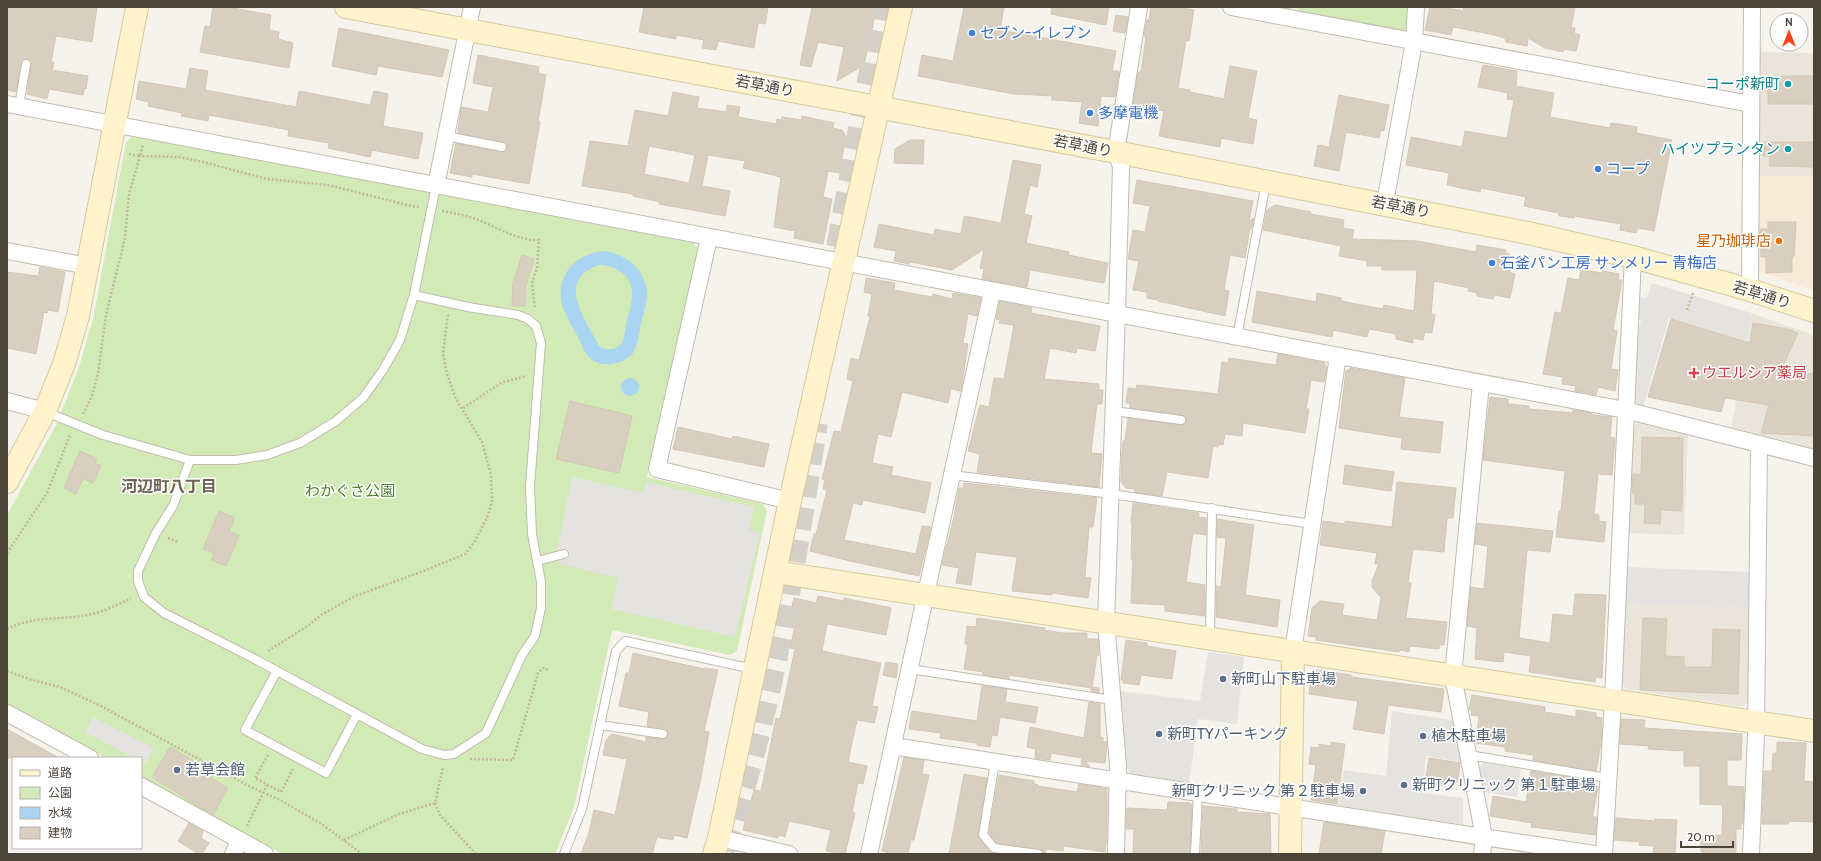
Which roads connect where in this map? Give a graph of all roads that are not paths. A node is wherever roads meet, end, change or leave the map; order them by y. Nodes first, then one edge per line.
1 (137, 7) edge
2 (346, 7) edge
3 (472, 7) edge
4 (900, 7) edge
5 (1139, 7) edge
6 (1231, 7) edge
7 (1416, 7) edge
8 (1752, 7) edge
9 (1290, 13) edge
10 (467, 30) junction
11 (1414, 42) junction
12 (26, 64) dead end
13 (1751, 104) junction
14 (13, 105) edge
15 (879, 108) junction
16 (114, 124) junction
17 (446, 136) junction
18 (502, 147) dead end
19 (1116, 152) junction
20 (1266, 181) junction
21 (436, 186) junction
22 (1384, 203) junction
23 (709, 238) junction
24 (7, 251) edge
25 (1633, 257) junction
26 (844, 262) junction
27 (88, 266) junction
28 (1750, 290) junction
29 (992, 292) junction
30 (414, 295) junction
31 (1814, 311) edge
32 (1117, 314) junction
33 (1238, 337) junction
34 (1338, 356) junction
35 (1481, 383) junction
36 (7, 401) edge
37 (1625, 410) junction
38 (45, 411) junction
39 (1114, 411) junction
40 (1181, 420) dead end
41 (1759, 444) junction
42 (1814, 458) edge
43 (190, 460) junction
44 (951, 475) junction
45 (7, 482) edge
46 (1112, 494) junction
47 (790, 500) junction
48 (1212, 508) junction
49 (1312, 524) junction
50 (564, 554) dead end
51 (537, 561) junction
52 (775, 572) junction
53 (926, 596) junction
54 (1106, 622) junction
55 (1210, 638) junction
56 (1294, 651) junction
57 (754, 669) junction
58 (910, 669) junction
59 (277, 671) junction
60 (1454, 676) junction
61 (1112, 700) junction
62 (1613, 700) junction
63 (7, 713) edge
64 (357, 714) junction
65 (1756, 722) junction
66 (600, 725) junction
67 (1814, 731) edge
68 (663, 734) dead end
69 (893, 746) junction
70 (1468, 755) junction
71 (88, 757) edge
72 (995, 762) junction
73 (1607, 778) junction
74 (1118, 781) junction
75 (142, 787) edge
76 (1198, 793) junction
77 (1291, 807) junction
78 (1484, 838) junction
79 (716, 846) edge
80 (236, 847) edge
81 (265, 854) edge
82 (564, 854) edge
83 (788, 854) edge
84 (869, 854) edge
85 (1038, 854) edge
86 (1116, 854) edge
87 (1195, 854) edge
88 (1290, 854) edge
89 (1482, 854) edge
90 (1594, 854) edge
91 (1604, 854) edge
92 (1750, 854) edge

1 - 16 street
2 - 10 street, 若草通り
3 - 10 street
4 - 15 street
5 - 19 street
6 - 9 street
7 - 11 street
8 - 13 street
9 - 11 street
10 - 15 street, 若草通り
10 - 17 street
11 - 13 street
11 - 22 street
12 - 14 lane
13 - 28 street
14 - 16 street
15 - 19 street, 若草通り
15 - 26 street
16 - 21 street
16 - 27 street
17 - 18 lane
17 - 21 street
19 - 20 street, 若草通り
19 - 32 street
20 - 22 street, 若草通り
20 - 33 lane
21 - 23 street
21 - 30 lane
22 - 25 street, 若草通り
23 - 26 street
23 - 47 street
24 - 27 street
25 - 28 street, 若草通り
25 - 37 street
26 - 29 street
26 - 47 street
27 - 38 street
28 - 31 street, 若草通り
29 - 32 street
29 - 44 street
30 - 43 lane
30 - 51 lane
32 - 33 street
32 - 39 street
33 - 34 street
34 - 35 street
34 - 49 street
35 - 37 street
35 - 60 street
36 - 38 street
37 - 41 street
37 - 62 street
38 - 43 lane
38 - 45 street
39 - 40 lane
39 - 46 street
41 - 42 street
41 - 65 street
43 - 59 lane
44 - 46 lane
44 - 53 street
46 - 48 lane
46 - 54 street
47 - 52 street
48 - 49 lane
48 - 55 lane
49 - 56 street
50 - 51 lane
51 - 64 lane
52 - 53 street
52 - 57 street
53 - 54 street
53 - 58 street
54 - 55 street
54 - 61 street
55 - 56 street
56 - 60 street
56 - 77 street
57 - 66 lane
57 - 79 street
58 - 61 lane
58 - 69 street
59 - 64 lane
59 - 64 lane
60 - 62 street
60 - 70 street
61 - 74 street
62 - 65 street
62 - 73 street
63 - 71 street
65 - 67 street
65 - 92 street
66 - 68 lane
66 - 82 lane
69 - 72 street
69 - 84 street
70 - 73 lane
70 - 78 street
72 - 74 street
72 - 85 lane
73 - 91 street
74 - 76 street
74 - 86 street
75 - 80 street
76 - 77 street
76 - 87 lane
77 - 78 street
77 - 88 street
78 - 89 street
78 - 90 street
79 - 83 street
80 - 81 street

